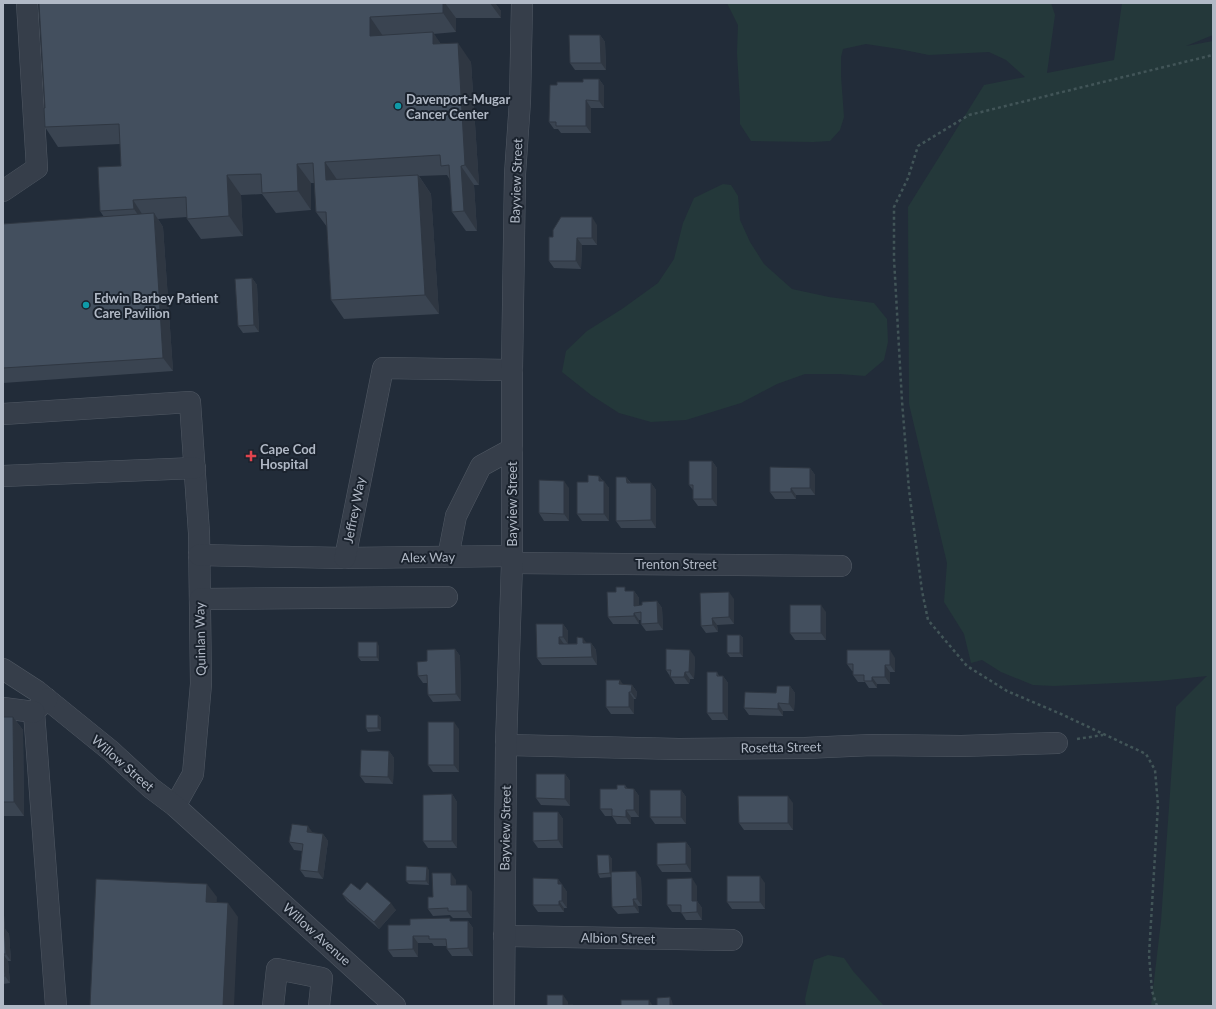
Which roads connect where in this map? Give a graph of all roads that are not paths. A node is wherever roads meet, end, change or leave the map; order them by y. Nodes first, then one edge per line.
1 (27, 3) edge
2 (522, 3) edge
3 (3, 191) edge
4 (512, 370) junction
5 (3, 414) edge
6 (512, 450) junction
7 (195, 468) junction
8 (3, 476) edge
9 (199, 556) junction
10 (448, 557) junction
11 (344, 558) junction
12 (512, 560) junction
13 (841, 566) dead end
14 (447, 597) dead end
15 (200, 599) junction
16 (3, 669) edge
17 (41, 705) junction
18 (3, 708) edge
19 (1057, 743) road end
20 (506, 745) junction
21 (175, 806) junction
22 (238, 863) joint
23 (504, 936) junction
24 (732, 940) dead end
25 (385, 1002) edge
26 (56, 1006) edge
27 (273, 1006) edge
28 (319, 1006) edge
29 (504, 1006) edge

1 - 3 street
2 - 4 street, Bayview Street
4 - 6 street, Bayview Street
4 - 11 street, Jeffrey Way
5 - 7 street, Quinlan Way
6 - 10 street
6 - 12 street, Bayview Street
7 - 8 street
7 - 9 street, Quinlan Way
9 - 11 street, Jeffrey Way
9 - 15 street, Quinlan Way
10 - 11 street, Alex Way
10 - 12 street, Alex Way
12 - 13 street, Trenton Street
12 - 20 street, Bayview Street
14 - 15 street
15 - 21 street, Quinlan Way
16 - 17 street, Willow Street
17 - 18 street
17 - 21 street, Willow Street
17 - 26 street
19 - 20 street, Rosetta Street
20 - 23 street, Bayview Street
21 - 22 street, Willow Street
22 - 25 street, Willow Avenue
23 - 24 street, Albion Street
23 - 29 street, Bayview Street
27 - 28 street

